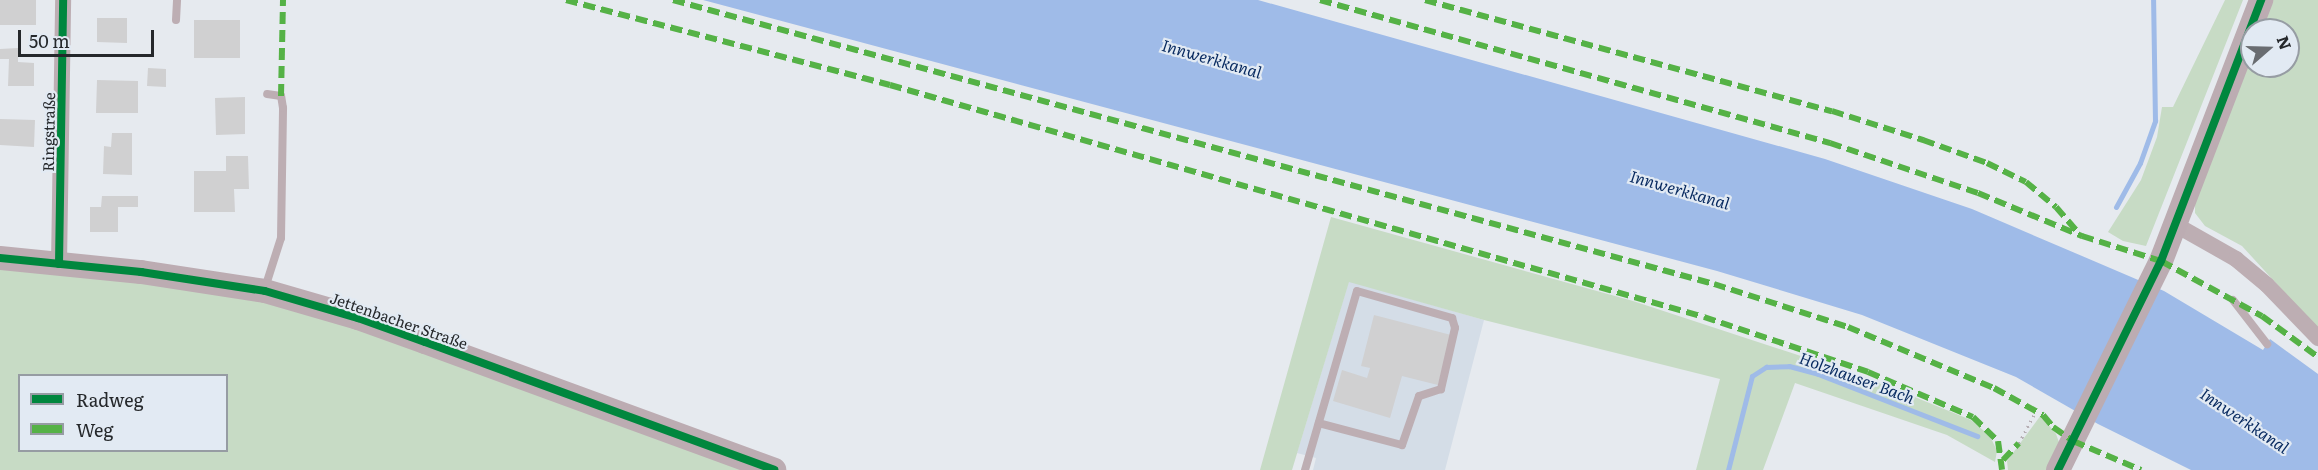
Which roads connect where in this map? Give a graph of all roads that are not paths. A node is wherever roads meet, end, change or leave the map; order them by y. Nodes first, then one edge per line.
1 (63, 0) edge
2 (177, 0) edge
3 (2261, 0) edge
4 (176, 20) dead end
5 (267, 94) dead end
6 (2176, 225) junction
7 (0, 258) edge
8 (59, 264) junction
9 (265, 291) junction
10 (2233, 300) dead end
11 (2318, 338) edge
12 (2267, 344) dead end
13 (1319, 423) junction
14 (774, 470) edge
15 (1305, 470) edge
16 (2058, 470) edge

1 - 8 street, Ringstraße
2 - 4 lane
3 - 6 street
5 - 9 lane
6 - 11 street
6 - 16 street
7 - 8 street, Jettenbacher Straße
8 - 9 street, Jettenbacher Straße
9 - 14 street, Jettenbacher Straße
10 - 12 lane
13 - 13 lane
13 - 15 lane

